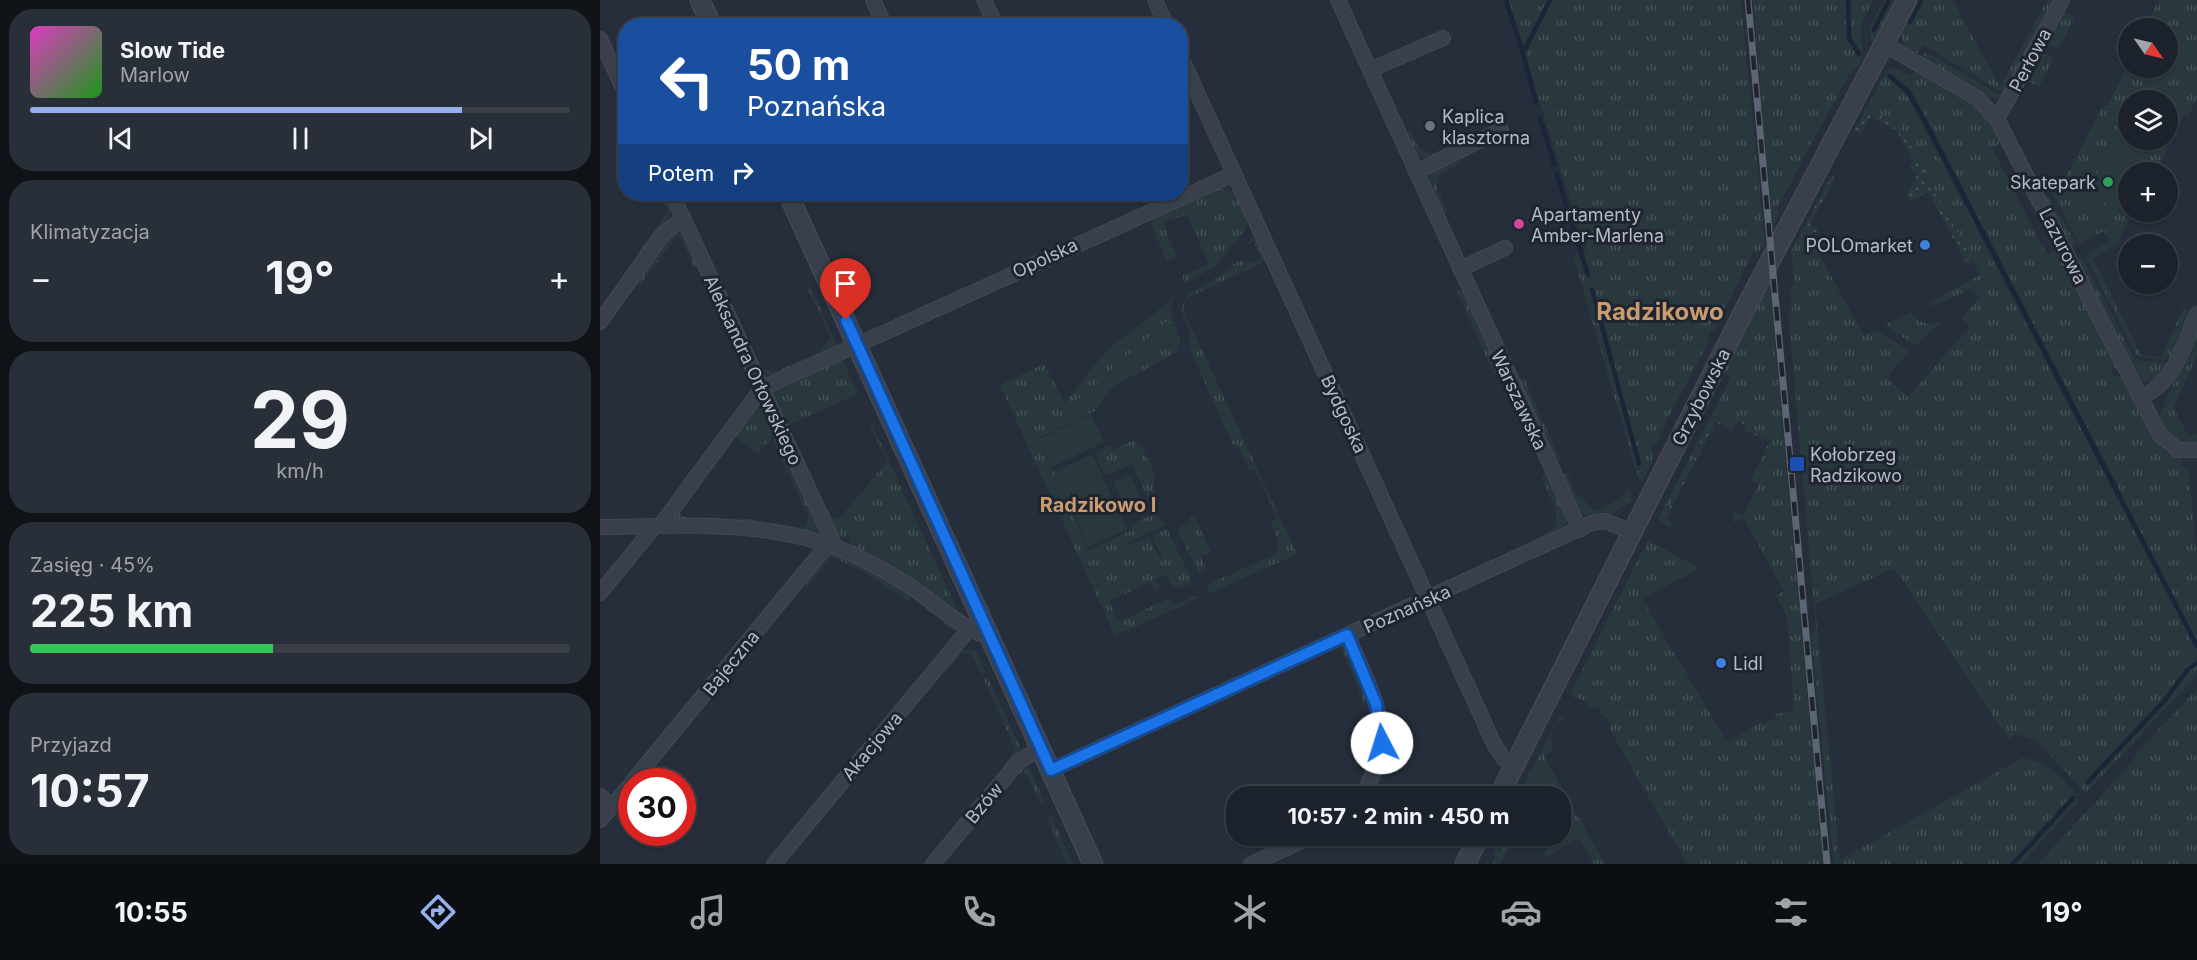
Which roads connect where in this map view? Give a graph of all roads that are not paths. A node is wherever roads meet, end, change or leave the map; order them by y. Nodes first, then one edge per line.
1 (700, 0) edge
2 (873, 0) edge
3 (984, 0) edge
4 (1155, 0) edge
5 (1338, 0) edge
6 (1907, 0) edge
7 (2062, 0) edge
8 (708, 18) edge
9 (881, 18) edge
10 (992, 18) edge
11 (1163, 18) edge
12 (1443, 38) dead end
13 (600, 39) edge
14 (1884, 44) junction
15 (1370, 70) junction
16 (1188, 73) edge
17 (618, 77) edge
18 (1997, 119) junction
19 (1501, 130) dead end
20 (1416, 172) junction
21 (1234, 174) junction
22 (1188, 195) edge
23 (675, 201) edge
24 (791, 201) edge
25 (1174, 201) edge
26 (683, 218) junction
27 (1505, 248) dead end
28 (1460, 269) junction
29 (2197, 314) edge
30 (600, 322) edge
31 (857, 344) junction
32 (762, 388) junction
33 (2141, 397) junction
34 (2197, 450) edge
35 (658, 526) junction
36 (600, 527) edge
37 (1580, 530) junction
38 (1632, 532) junction
39 (832, 545) junction
40 (600, 593) edge
41 (1429, 599) junction
42 (969, 629) junction
43 (1347, 635) junction
44 (990, 637) junction
45 (1041, 748) junction
46 (1515, 765) junction
47 (644, 768) edge
48 (1051, 770) junction
49 (1367, 786) edge
50 (1504, 786) edge
51 (600, 796) edge
52 (618, 799) edge
53 (612, 806) junction
54 (600, 820) edge
55 (1291, 846) edge
56 (1475, 846) edge
57 (774, 864) edge
58 (933, 864) edge
59 (1093, 864) edge
60 (1251, 864) edge
61 (1465, 864) edge

1 - 8 street
2 - 9 street
3 - 10 street
4 - 11 street
5 - 15 street, Warszawska
6 - 14 street, Grzybowska
7 - 18 street, Perłowa
12 - 15 street
13 - 17 street
14 - 18 street, Lazurowa
14 - 38 street, Grzybowska
15 - 20 street, Warszawska
16 - 21 street, Bydgoska
18 - 33 street, Lazurowa
19 - 20 street
20 - 28 street, Warszawska
21 - 22 street, Opolska
21 - 41 street, Bydgoska
23 - 26 street, Aleksandra Orłowskiego
24 - 31 street
25 - 31 street, Opolska
26 - 30 street
26 - 32 street, Aleksandra Orłowskiego
27 - 28 street
28 - 37 street, Warszawska
29 - 33 street
31 - 32 street, Opolska
31 - 44 street
32 - 35 street
32 - 39 street, Aleksandra Orłowskiego
33 - 34 street, Lazurowa
35 - 36 street
35 - 39 street
35 - 40 street
37 - 38 street, Poznańska
37 - 41 street, Poznańska
38 - 46 street, Grzybowska
39 - 42 street
39 - 47 street, Bajeczna
41 - 43 street, Poznańska
41 - 46 street, Bydgoska
42 - 44 street
42 - 57 street, Akacjowa
43 - 48 street, Poznańska
43 - 49 street
44 - 45 street
45 - 48 street
45 - 58 street, Bzów
46 - 50 street, Grzybowska
48 - 59 street
51 - 53 street
52 - 53 street, Bajeczna
53 - 54 street, Bajeczna
55 - 60 street
56 - 61 street

